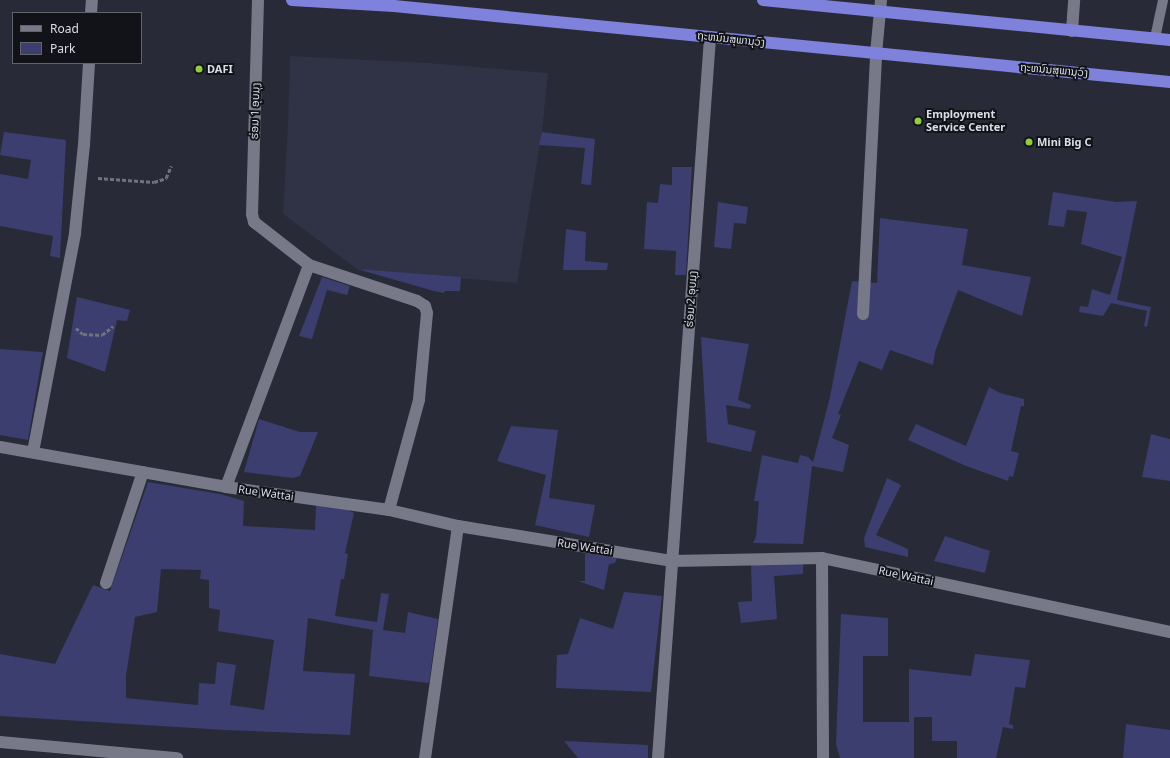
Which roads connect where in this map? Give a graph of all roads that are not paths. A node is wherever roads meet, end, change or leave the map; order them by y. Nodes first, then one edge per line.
1 (92, 0) edge
2 (258, 0) edge
3 (292, 0) edge
4 (763, 0) edge
5 (881, 0) edge
6 (1074, 0) edge
7 (1163, 0) edge
8 (91, 12) edge
9 (880, 12) junction
10 (1072, 31) junction
11 (710, 37) junction
12 (1155, 38) junction
13 (1170, 40) edge
14 (876, 54) junction
15 (88, 64) edge
16 (1170, 82) edge
17 (309, 265) junction
18 (863, 314) dead end
19 (0, 447) edge
20 (33, 452) junction
21 (143, 472) junction
22 (226, 487) junction
23 (389, 510) junction
24 (458, 526) junction
25 (822, 558) junction
26 (671, 561) junction
27 (106, 583) dead end
28 (1170, 632) edge
29 (0, 742) edge
30 (177, 758) edge
31 (425, 758) edge
32 (658, 758) edge
33 (823, 758) edge

1 - 8 street
2 - 17 street, ຮ່ອມ 1 ອຸບມຸງ
3 - 11 highway, ຖະຫນົນສຸພານຸວົງ
4 - 9 highway
5 - 9 street
6 - 10 street
7 - 12 lane
9 - 10 highway
9 - 14 street
10 - 12 highway
11 - 14 highway, ຖະຫນົນສຸພານຸວົງ
11 - 26 street, ຮ່ອມ 2 ອຸບມຸງ
12 - 13 highway
14 - 16 highway, ຖະຫນົນສຸພານຸວົງ
14 - 18 street
15 - 20 street
17 - 22 street
17 - 23 street
19 - 20 street, Rue Wattai
20 - 21 street, Rue Wattai
21 - 22 street, Rue Wattai
21 - 27 street
22 - 23 street, Rue Wattai
23 - 24 street, Rue Wattai
24 - 26 street, Rue Wattai
24 - 31 street
25 - 26 street, Rue Wattai
25 - 28 street, Rue Wattai
25 - 33 street
26 - 32 street, ຮ່ອມ 2 ອຸບມຸງ
29 - 30 street

